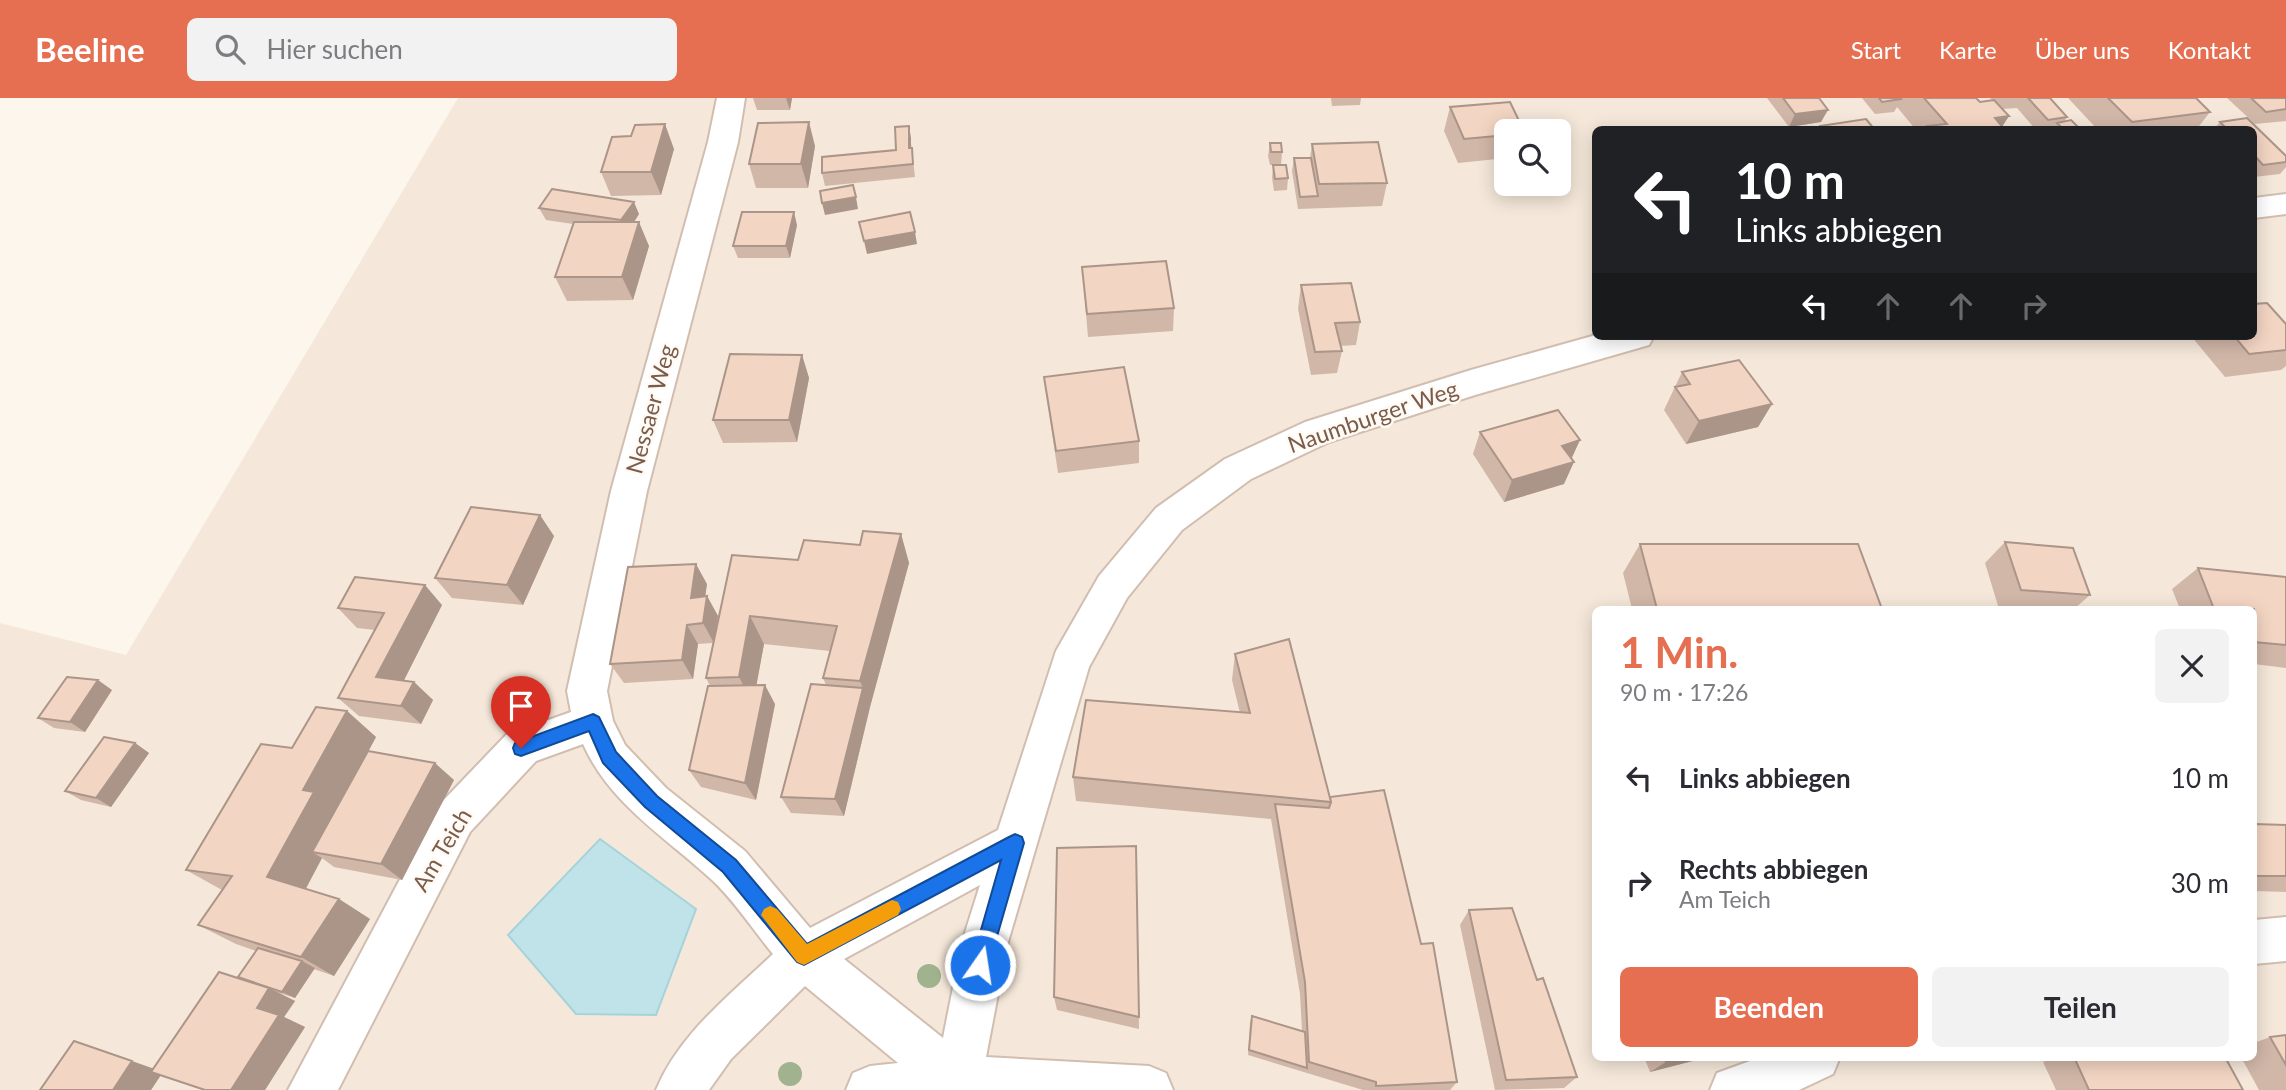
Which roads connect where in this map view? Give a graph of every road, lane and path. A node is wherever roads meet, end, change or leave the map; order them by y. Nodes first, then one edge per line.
1 (730, 98) edge
2 (2286, 204) edge
3 (2257, 208) edge
4 (1623, 340) edge
5 (593, 722) junction
6 (1015, 843) junction
7 (2286, 939) edge
8 (2257, 942) edge
9 (804, 956) junction
10 (1808, 1061) edge
11 (957, 1085) edge
12 (312, 1090) edge
13 (680, 1090) edge
14 (870, 1090) edge
15 (1150, 1090) edge
16 (1734, 1090) edge

1 - 5 street, Nessaer Weg
2 - 3 street
4 - 6 street, Naumburger Weg
5 - 9 street
5 - 12 street, Am Teich
6 - 9 street
6 - 11 street, Naumburger Weg
7 - 8 street
9 - 11 street
9 - 13 street
10 - 16 street
11 - 14 street
11 - 15 street

